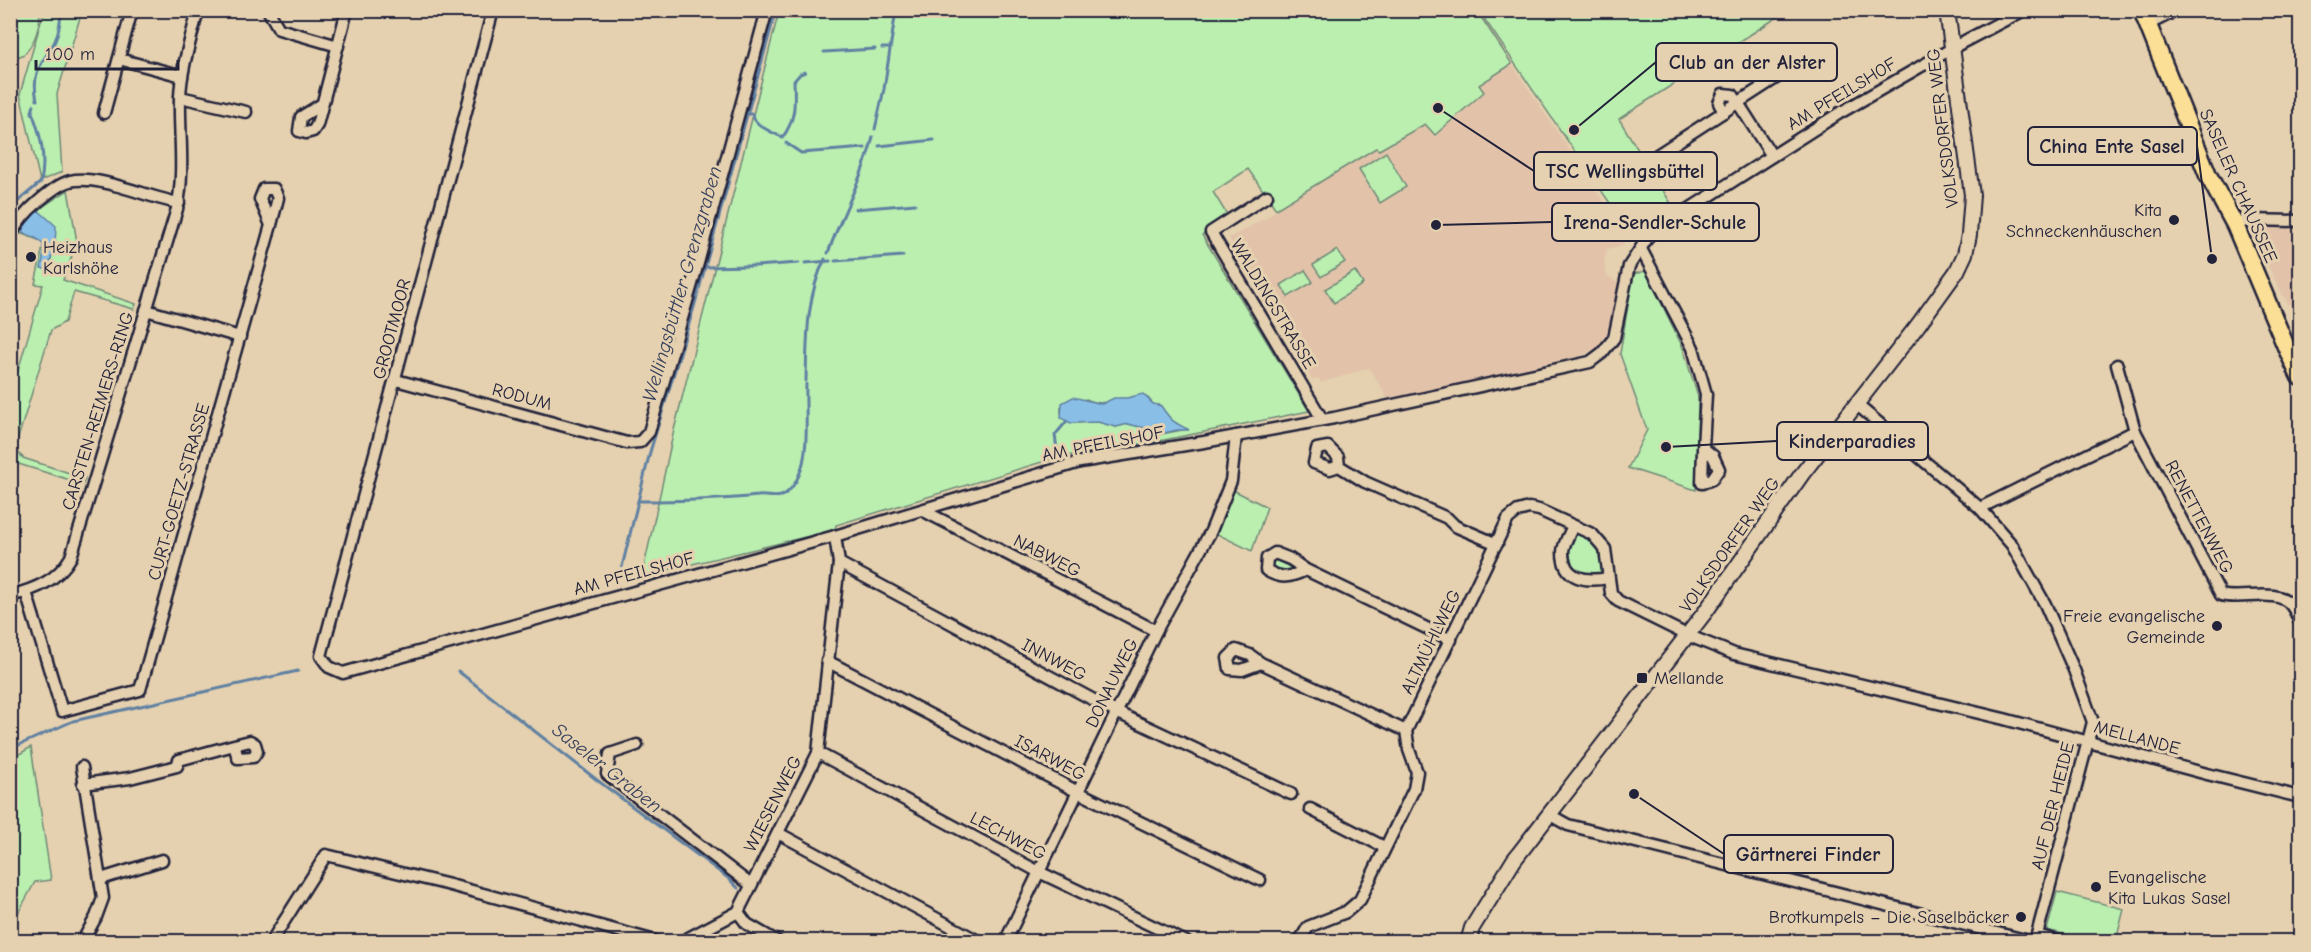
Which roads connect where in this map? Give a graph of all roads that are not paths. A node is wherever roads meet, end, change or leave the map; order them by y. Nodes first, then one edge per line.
1 (132, 10) edge
2 (198, 10) edge
3 (268, 10) edge
4 (347, 10) edge
5 (493, 10) edge
6 (767, 10) edge
7 (1947, 10) edge
8 (2024, 10) edge
9 (2177, 10) edge
10 (2145, 18) edge
11 (338, 46) junction
12 (1952, 48) junction
13 (1810, 56) dead end
14 (119, 59) junction
15 (182, 76) junction
16 (180, 97) junction
17 (1738, 102) junction
18 (322, 104) dead end
19 (246, 112) dead end
20 (104, 114) dead end
21 (1657, 155) dead end
22 (1772, 156) junction
23 (1267, 196) dead end
24 (179, 203) junction
25 (2301, 221) edge
26 (271, 225) dead end
27 (2235, 225) junction
28 (10, 237) edge
29 (1641, 249) junction
30 (146, 310) junction
31 (240, 336) junction
32 (2117, 365) dead end
33 (2301, 377) edge
34 (396, 380) junction
35 (1856, 404) junction
36 (1322, 419) junction
37 (2135, 431) junction
38 (1236, 436) junction
39 (1703, 448) dead end
40 (1339, 466) dead end
41 (1980, 508) junction
42 (924, 511) junction
43 (1573, 526) junction
44 (836, 536) junction
45 (1497, 544) junction
46 (839, 563) junction
47 (1306, 570) dead end
48 (1608, 578) junction
49 (26, 592) junction
50 (10, 596) edge
51 (2301, 622) edge
52 (1156, 632) junction
53 (1687, 636) junction
54 (1450, 640) junction
55 (321, 656) joint
56 (827, 661) junction
57 (1261, 663) dead end
58 (1116, 712) junction
59 (1406, 731) junction
60 (2087, 741) junction
61 (234, 745) dead end
62 (637, 745) dead end
63 (818, 753) junction
64 (82, 767) dead end
65 (83, 784) junction
66 (1077, 792) junction
67 (1291, 794) dead end
68 (2301, 797) edge
69 (1310, 809) dead end
70 (1550, 815) junction
71 (778, 833) junction
72 (1384, 847) junction
73 (162, 860) dead end
74 (1039, 872) junction
75 (101, 879) junction
76 (1260, 880) dead end
77 (751, 885) junction
78 (738, 912) junction
79 (758, 931) junction
80 (2035, 939) edge
81 (82, 942) edge
82 (272, 942) edge
83 (659, 942) edge
84 (681, 942) edge
85 (752, 942) edge
86 (778, 942) edge
87 (980, 942) edge
88 (1005, 942) edge
89 (1186, 942) edge
90 (1299, 942) edge
91 (1468, 942) edge
92 (2061, 942) edge

1 - 14 street
2 - 15 street, CARSTEN-REIMERS-RING
3 - 11 street
4 - 11 street
5 - 34 street, GROOTMOOR
6 - 34 street, RODUM
7 - 12 street, VOLKSDORFER WEG
8 - 12 street, AM PFEILSHOF
9 - 10 street
10 - 27 main road, SASELER CHAUSSEE
11 - 18 street
12 - 22 street, AM PFEILSHOF
12 - 35 street, VOLKSDORFER WEG
13 - 17 street
14 - 15 street
14 - 20 street
15 - 16 street, CARSTEN-REIMERS-RING
16 - 19 street
16 - 24 street, CARSTEN-REIMERS-RING
17 - 21 street
17 - 22 street
22 - 29 street, AM PFEILSHOF
23 - 36 street, WALDINGSTRASSE
24 - 28 street
24 - 30 street, CARSTEN-REIMERS-RING
25 - 27 street
26 - 31 street, CURT-GOETZ-STRASSE
27 - 33 main road, SASELER CHAUSSEE
29 - 36 street, AM PFEILSHOF
29 - 39 street
30 - 31 street
30 - 49 street, CARSTEN-REIMERS-RING
31 - 49 street, CURT-GOETZ-STRASSE
32 - 37 street, RENETTENWEG
34 - 55 street, GROOTMOOR
35 - 41 street, AUF DER HEIDE
35 - 53 street, VOLKSDORFER WEG
36 - 38 street, AM PFEILSHOF
37 - 41 street
37 - 51 street, RENETTENWEG
38 - 42 street, AM PFEILSHOF
38 - 52 street, DONAUWEG
40 - 45 street
41 - 60 street, AUF DER HEIDE
42 - 44 street, AM PFEILSHOF
42 - 52 street, NABWEG
43 - 45 street, ALTMÜHLWEG
43 - 48 street, ALTMÜHLWEG
43 - 48 street
44 - 46 street, WIESENWEG
44 - 55 street, AM PFEILSHOF
45 - 54 street, ALTMÜHLWEG
46 - 56 street, WIESENWEG
46 - 58 street, INNWEG
47 - 54 street
48 - 53 street, ALTMÜHLWEG
49 - 50 street, CARSTEN-REIMERS-RING
52 - 58 street, DONAUWEG
53 - 60 street, MELLANDE
53 - 70 street, VOLKSDORFER WEG
54 - 59 street, ALTMÜHLWEG
56 - 63 street, WIESENWEG
56 - 66 street, ISARWEG
57 - 59 street
58 - 66 street, DONAUWEG
58 - 67 street, INNWEG
59 - 72 street
60 - 68 street, MELLANDE
60 - 80 street, AUF DER HEIDE
61 - 65 street
62 - 77 street
63 - 71 street, WIESENWEG
63 - 74 street, LECHWEG
64 - 65 street
65 - 75 street
66 - 74 street, DONAUWEG
66 - 76 street, ISARWEG
69 - 72 street
70 - 80 street
70 - 91 street, VOLKSDORFER WEG
71 - 77 street, WIESENWEG
71 - 87 street
72 - 90 street
73 - 75 street
74 - 88 street, DONAUWEG
74 - 89 street, LECHWEG
75 - 81 street
77 - 78 street, WIESENWEG
78 - 79 street
78 - 84 street
79 - 85 street
79 - 86 street
80 - 92 street
82 - 83 street

